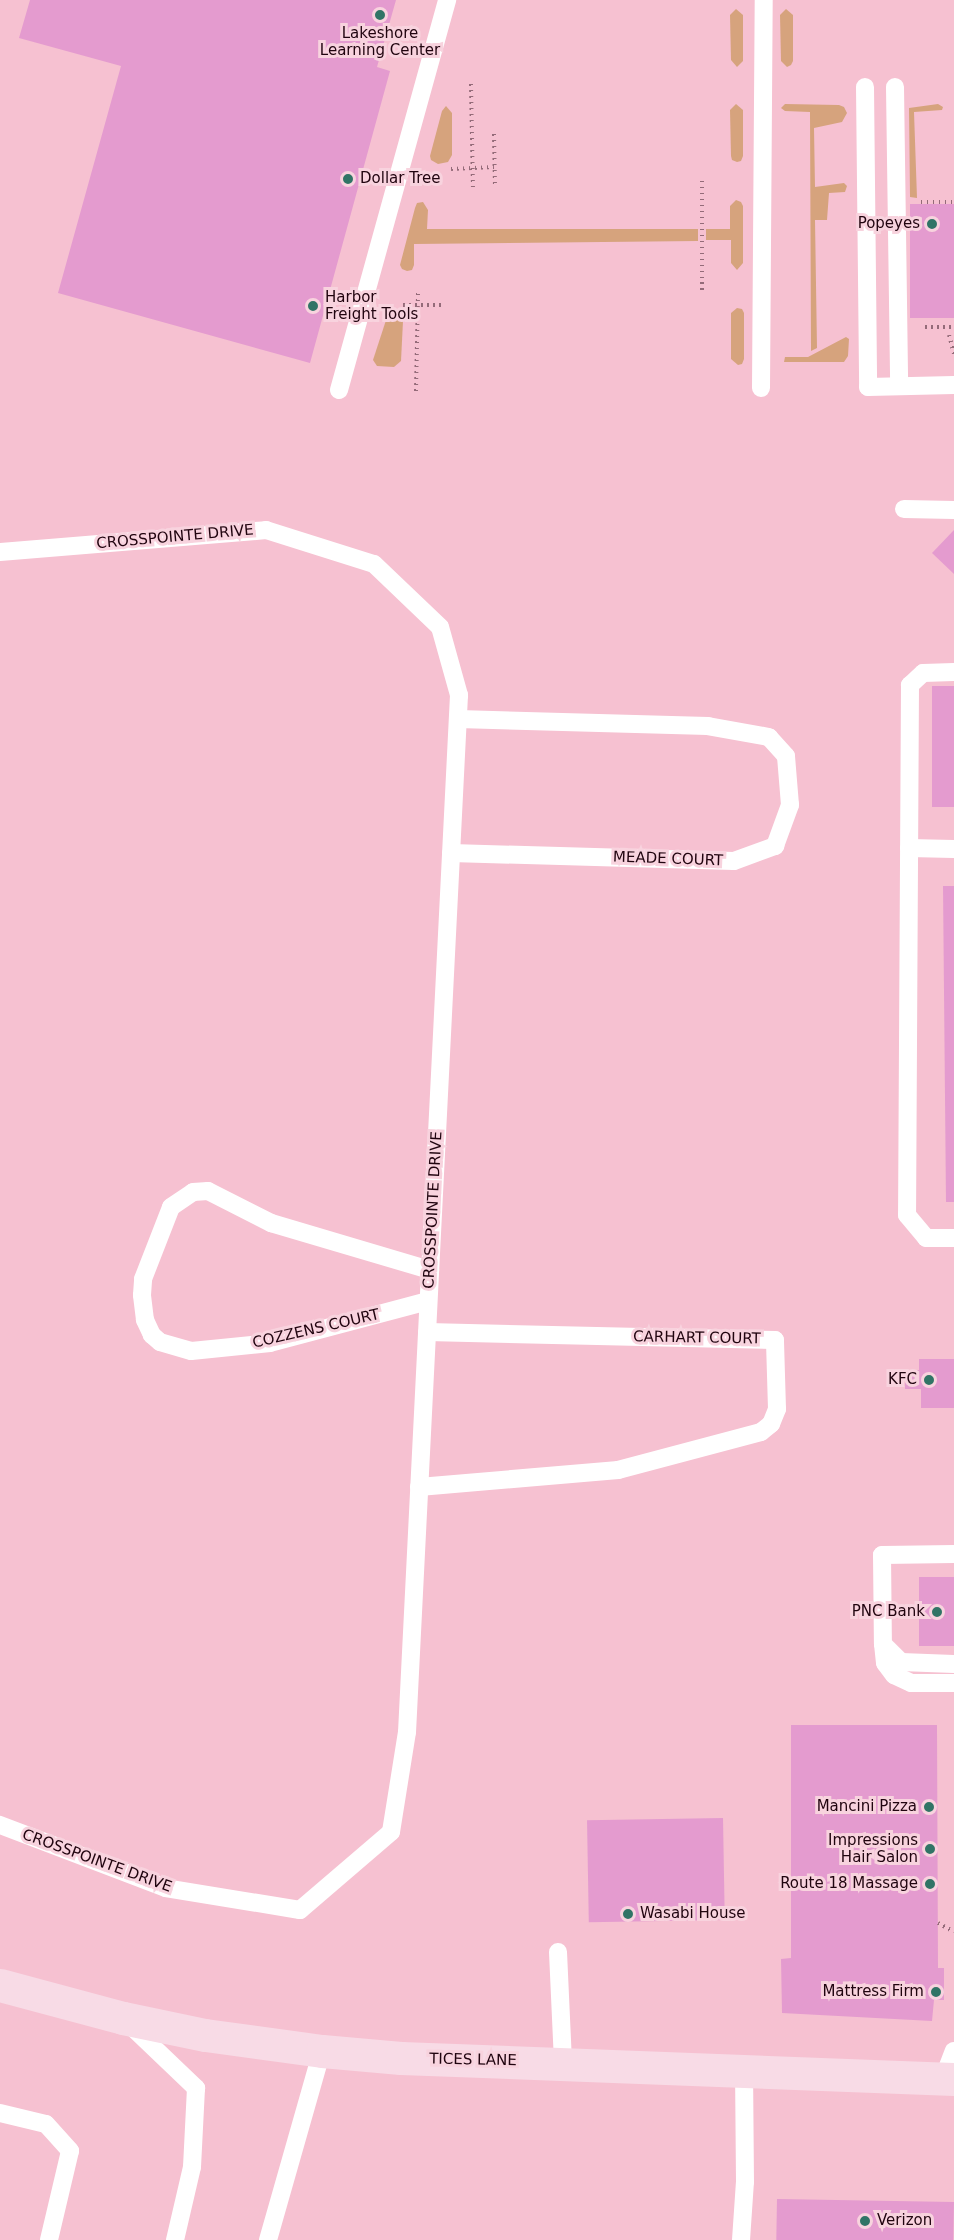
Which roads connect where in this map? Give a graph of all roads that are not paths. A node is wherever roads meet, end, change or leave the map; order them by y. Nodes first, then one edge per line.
1 (447, 0) edge
2 (764, 0) edge
3 (865, 87) dead end
4 (896, 87) dead end
5 (954, 385) edge
6 (899, 386) junction
7 (762, 388) dead end
8 (339, 390) dead end
9 (904, 509) dead end
10 (954, 510) edge
11 (0, 552) edge
12 (954, 672) edge
13 (458, 719) junction
14 (909, 848) junction
15 (954, 849) edge
16 (451, 853) junction
17 (954, 1238) edge
18 (430, 1270) junction
19 (428, 1301) junction
20 (427, 1332) junction
21 (419, 1487) junction
22 (954, 1554) edge
23 (883, 1644) junction
24 (954, 1664) edge
25 (954, 1683) edge
26 (0, 1825) edge
27 (558, 1952) dead end
28 (0, 1985) edge
29 (123, 2018) junction
30 (322, 2051) junction
31 (563, 2062) junction
32 (950, 2070) edge
33 (744, 2073) junction
34 (0, 2112) edge
35 (49, 2240) edge
36 (175, 2240) edge
37 (268, 2240) edge
38 (741, 2240) edge

1 - 8 lane
2 - 7 lane
3 - 6 lane
4 - 6 lane
5 - 6 lane
9 - 10 lane
11 - 13 lane, CROSSPOINTE DRIVE
12 - 14 lane
13 - 16 lane, CROSSPOINTE DRIVE
13 - 16 lane, MEADE COURT
14 - 15 lane
14 - 17 lane
16 - 18 lane, CROSSPOINTE DRIVE
18 - 19 lane, CROSSPOINTE DRIVE
18 - 19 lane, COZZENS COURT
19 - 20 lane, CROSSPOINTE DRIVE
20 - 21 lane, CROSSPOINTE DRIVE
20 - 21 lane, CARHART COURT
21 - 26 lane, CROSSPOINTE DRIVE
22 - 23 lane
23 - 24 lane
23 - 25 lane
27 - 31 lane
28 - 29 street, TICES LANE
29 - 30 street, TICES LANE
29 - 36 lane
30 - 31 street, TICES LANE
30 - 37 lane
31 - 33 street, TICES LANE
32 - 33 street, TICES LANE
33 - 38 lane
34 - 35 lane

